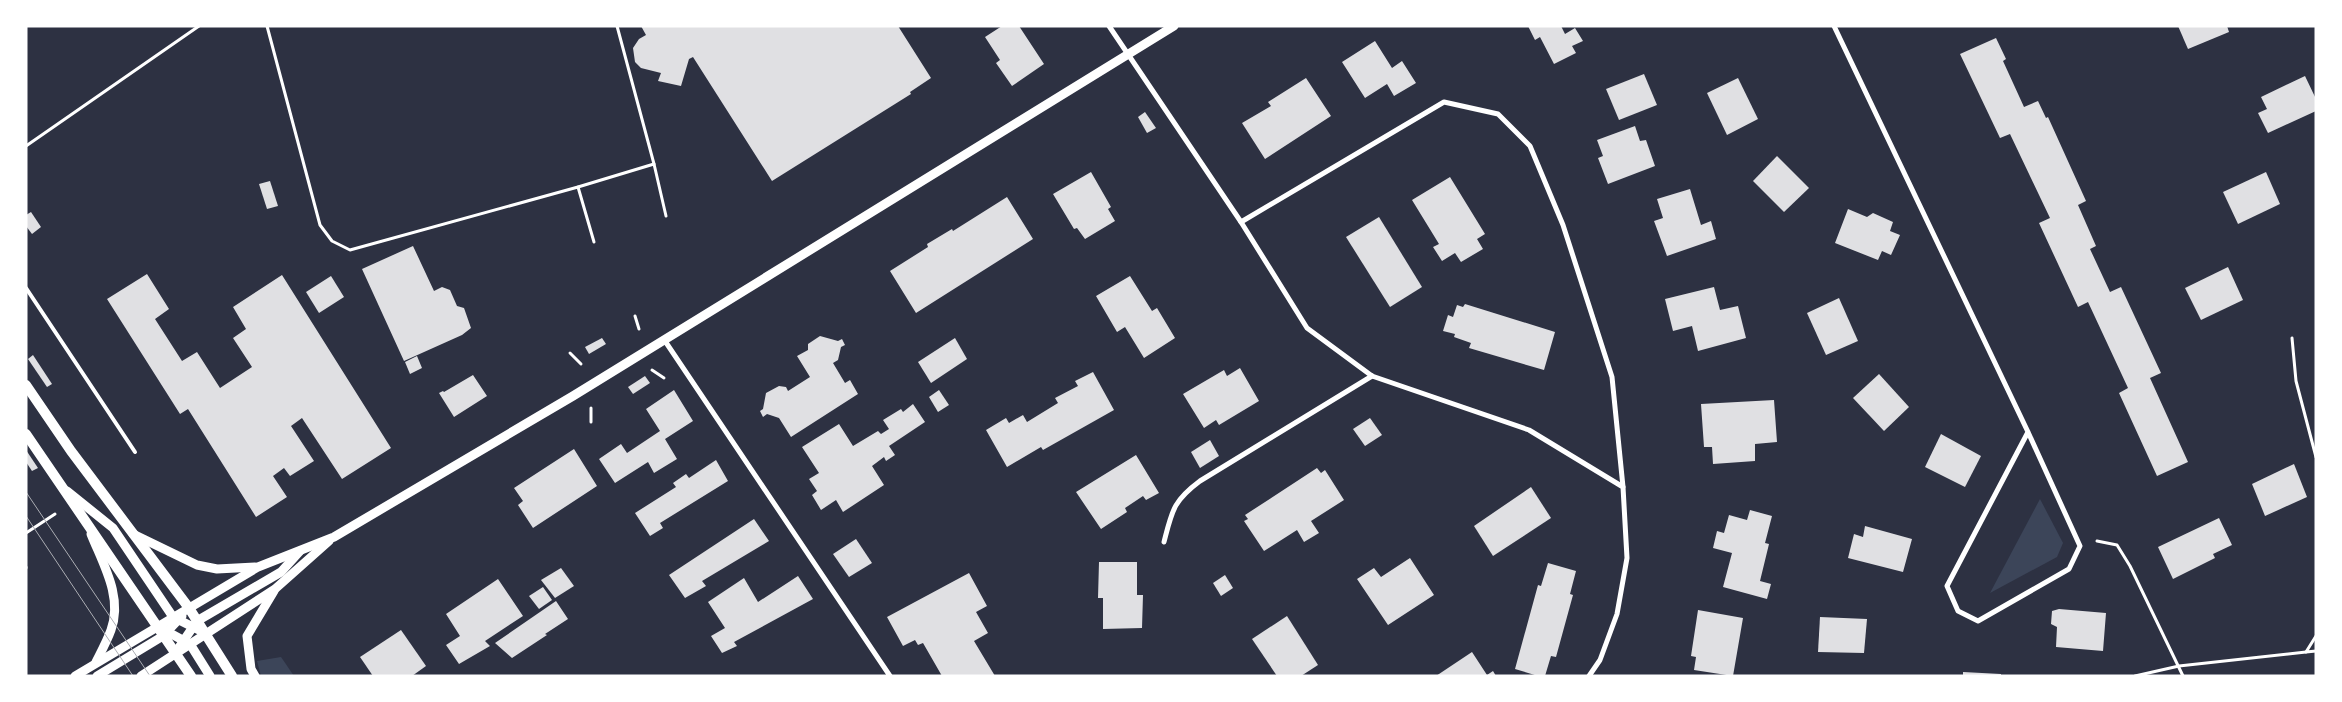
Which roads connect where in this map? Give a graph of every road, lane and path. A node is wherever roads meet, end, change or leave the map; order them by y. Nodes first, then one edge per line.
1 (200, 26) edge
2 (267, 26) edge
3 (617, 26) edge
4 (1109, 26) edge
5 (1174, 26) edge
6 (1834, 26) edge
7 (1128, 56) junction
8 (26, 146) edge
9 (654, 164) junction
10 (578, 187) junction
11 (666, 216) dead end
12 (1241, 222) junction
13 (594, 242) dead end
14 (26, 288) edge
15 (635, 316) dead end
16 (638, 329) dead end
17 (2292, 338) dead end
18 (665, 341) junction
19 (570, 353) dead end
20 (581, 364) dead end
21 (648, 367) dead end
22 (1372, 376) junction
23 (664, 378) dead end
24 (26, 385) edge
25 (2028, 432) junction
26 (26, 434) edge
27 (135, 452) dead end
28 (2316, 457) edge
29 (1623, 487) junction
30 (63, 488) junction
31 (57, 513) dead end
32 (85, 520) junction
33 (26, 532) edge
34 (132, 533) junction
35 (334, 536) junction
36 (2076, 536) junction
37 (1164, 542) dead end
38 (302, 549) junction
39 (258, 567) junction
40 (276, 588) junction
41 (188, 608) junction
42 (176, 618) junction
43 (195, 624) junction
44 (156, 626) junction
45 (206, 633) junction
46 (165, 634) junction
47 (2316, 636) edge
48 (187, 642) junction
49 (2316, 651) edge
50 (2306, 652) junction
51 (175, 653) junction
52 (96, 662) junction
53 (2179, 666) junction
54 (75, 676) edge
55 (97, 676) edge
56 (141, 676) edge
57 (191, 676) edge
58 (210, 676) edge
59 (232, 676) edge
60 (254, 676) edge
61 (890, 676) edge
62 (1589, 676) edge
63 (2135, 676) edge
64 (2183, 676) edge

1 - 8 path
2 - 10 path
3 - 9 path
4 - 7 street
5 - 7 street
6 - 25 street
7 - 12 street
7 - 18 street
9 - 10 path
9 - 11 path
10 - 13 path
12 - 22 street
12 - 29 street
14 - 27 lane
15 - 16 path
17 - 28 path
18 - 35 street
18 - 61 street
19 - 20 path
21 - 23 path
22 - 29 street
22 - 37 street
24 - 34 main road
25 - 36 street
25 - 36 street
26 - 30 main road
29 - 62 street
30 - 32 main road
30 - 42 street
31 - 33 path
32 - 44 main road
32 - 52 street
34 - 39 street
34 - 41 main road
35 - 38 street
35 - 40 street
36 - 53 path
38 - 39 street
38 - 43 street
39 - 41 street
40 - 45 street
40 - 60 street
41 - 42 street
41 - 43 main road
42 - 43 street
42 - 44 street
42 - 46 street
43 - 45 main road
43 - 48 street
44 - 46 main road
44 - 52 street
45 - 48 street
45 - 59 main road
46 - 48 street
46 - 51 main road
46 - 55 street
47 - 50 path
48 - 51 street
48 - 58 street
49 - 50 path
50 - 53 path
51 - 56 street
51 - 57 main road
52 - 54 street
53 - 63 path
53 - 64 path

